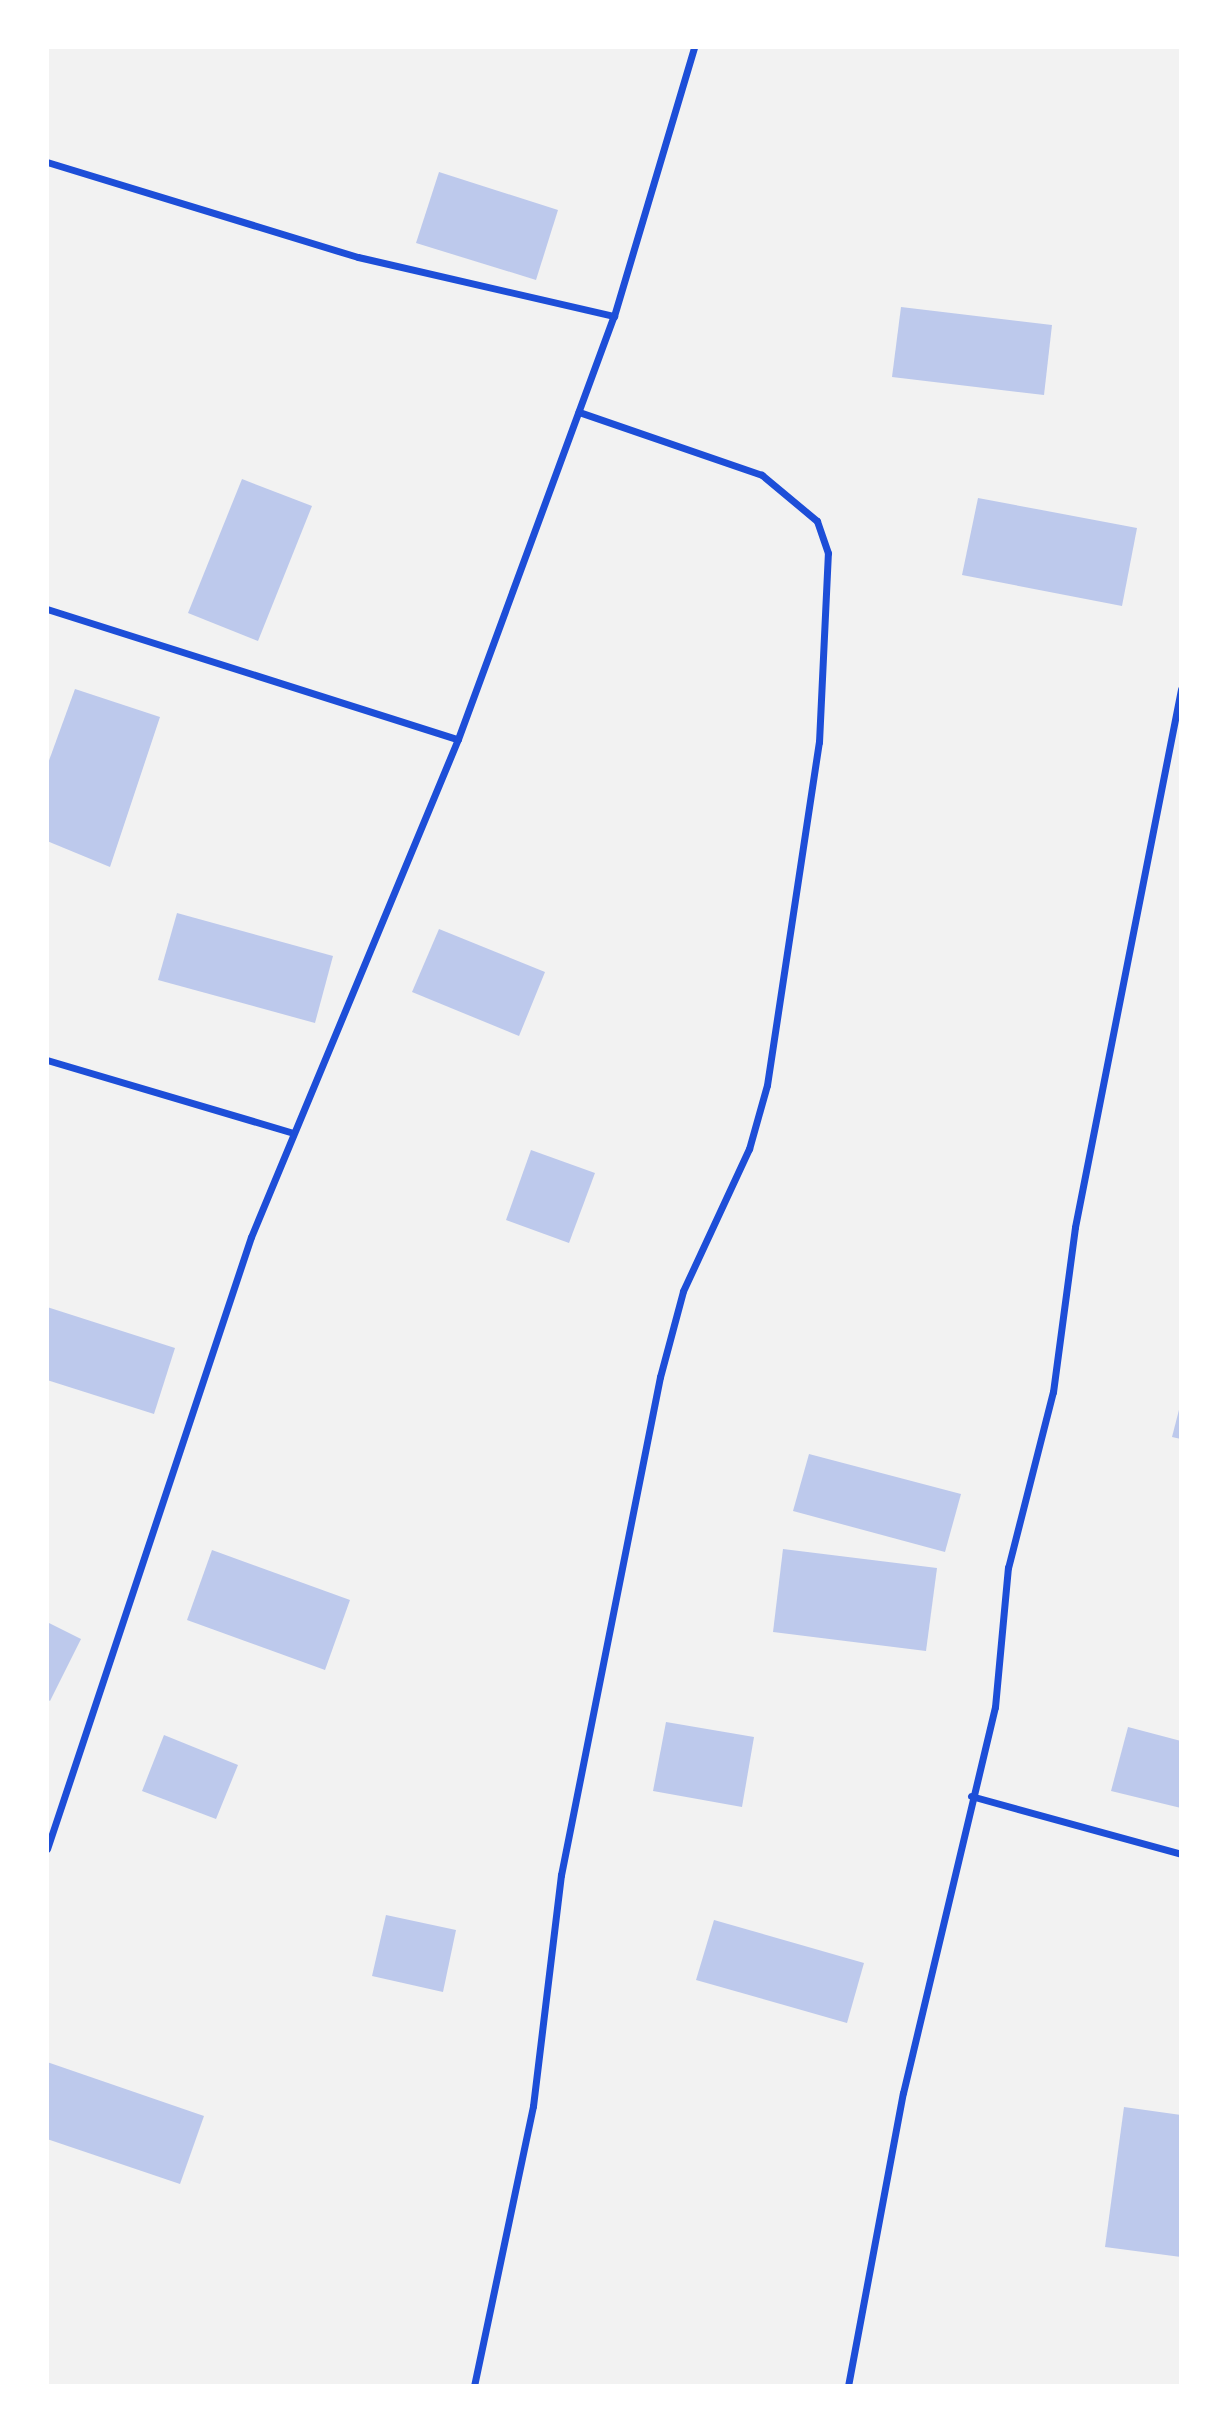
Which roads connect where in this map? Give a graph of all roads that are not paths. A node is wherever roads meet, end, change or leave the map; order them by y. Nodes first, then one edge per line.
1 (694, 47) edge
2 (47, 162) edge
3 (614, 316) junction
4 (579, 412) junction
5 (47, 609) edge
6 (1181, 689) edge
7 (458, 739) junction
8 (47, 1060) edge
9 (293, 1133) junction
10 (971, 1796) junction
11 (47, 1849) edge
12 (1181, 1854) edge
13 (474, 2386) edge
14 (848, 2386) edge

1 - 3 street
2 - 3 street
3 - 4 street
4 - 7 street
4 - 13 street
5 - 7 street
6 - 10 street
7 - 9 street
8 - 9 street
9 - 11 street
10 - 12 street
10 - 14 street

